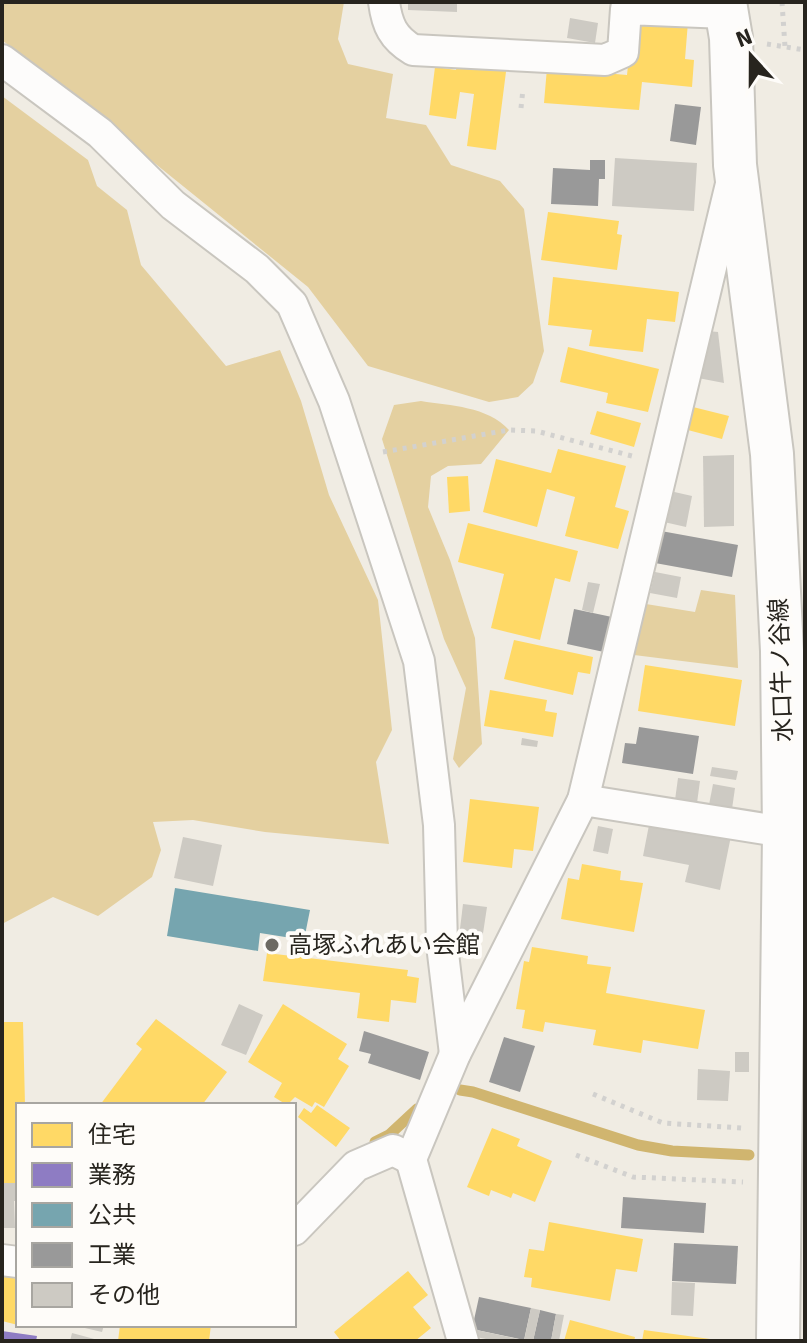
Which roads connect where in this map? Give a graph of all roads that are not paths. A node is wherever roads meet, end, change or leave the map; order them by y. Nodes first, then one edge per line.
1 (384, 2) edge
2 (726, 7) edge
3 (2, 60) edge
4 (735, 165) junction
5 (583, 800) junction
6 (784, 832) junction
7 (455, 1054) junction
8 (411, 1159) junction
9 (296, 1228) edge
10 (463, 1341) edge
11 (778, 1341) edge

1 - 2 street
2 - 4 main road, 水口牛ノ谷線
3 - 7 street
4 - 5 street
4 - 6 main road, 水口牛ノ谷線
5 - 6 street
5 - 7 street
6 - 11 main road, 水口牛ノ谷線
7 - 8 street
8 - 9 street
8 - 10 street

